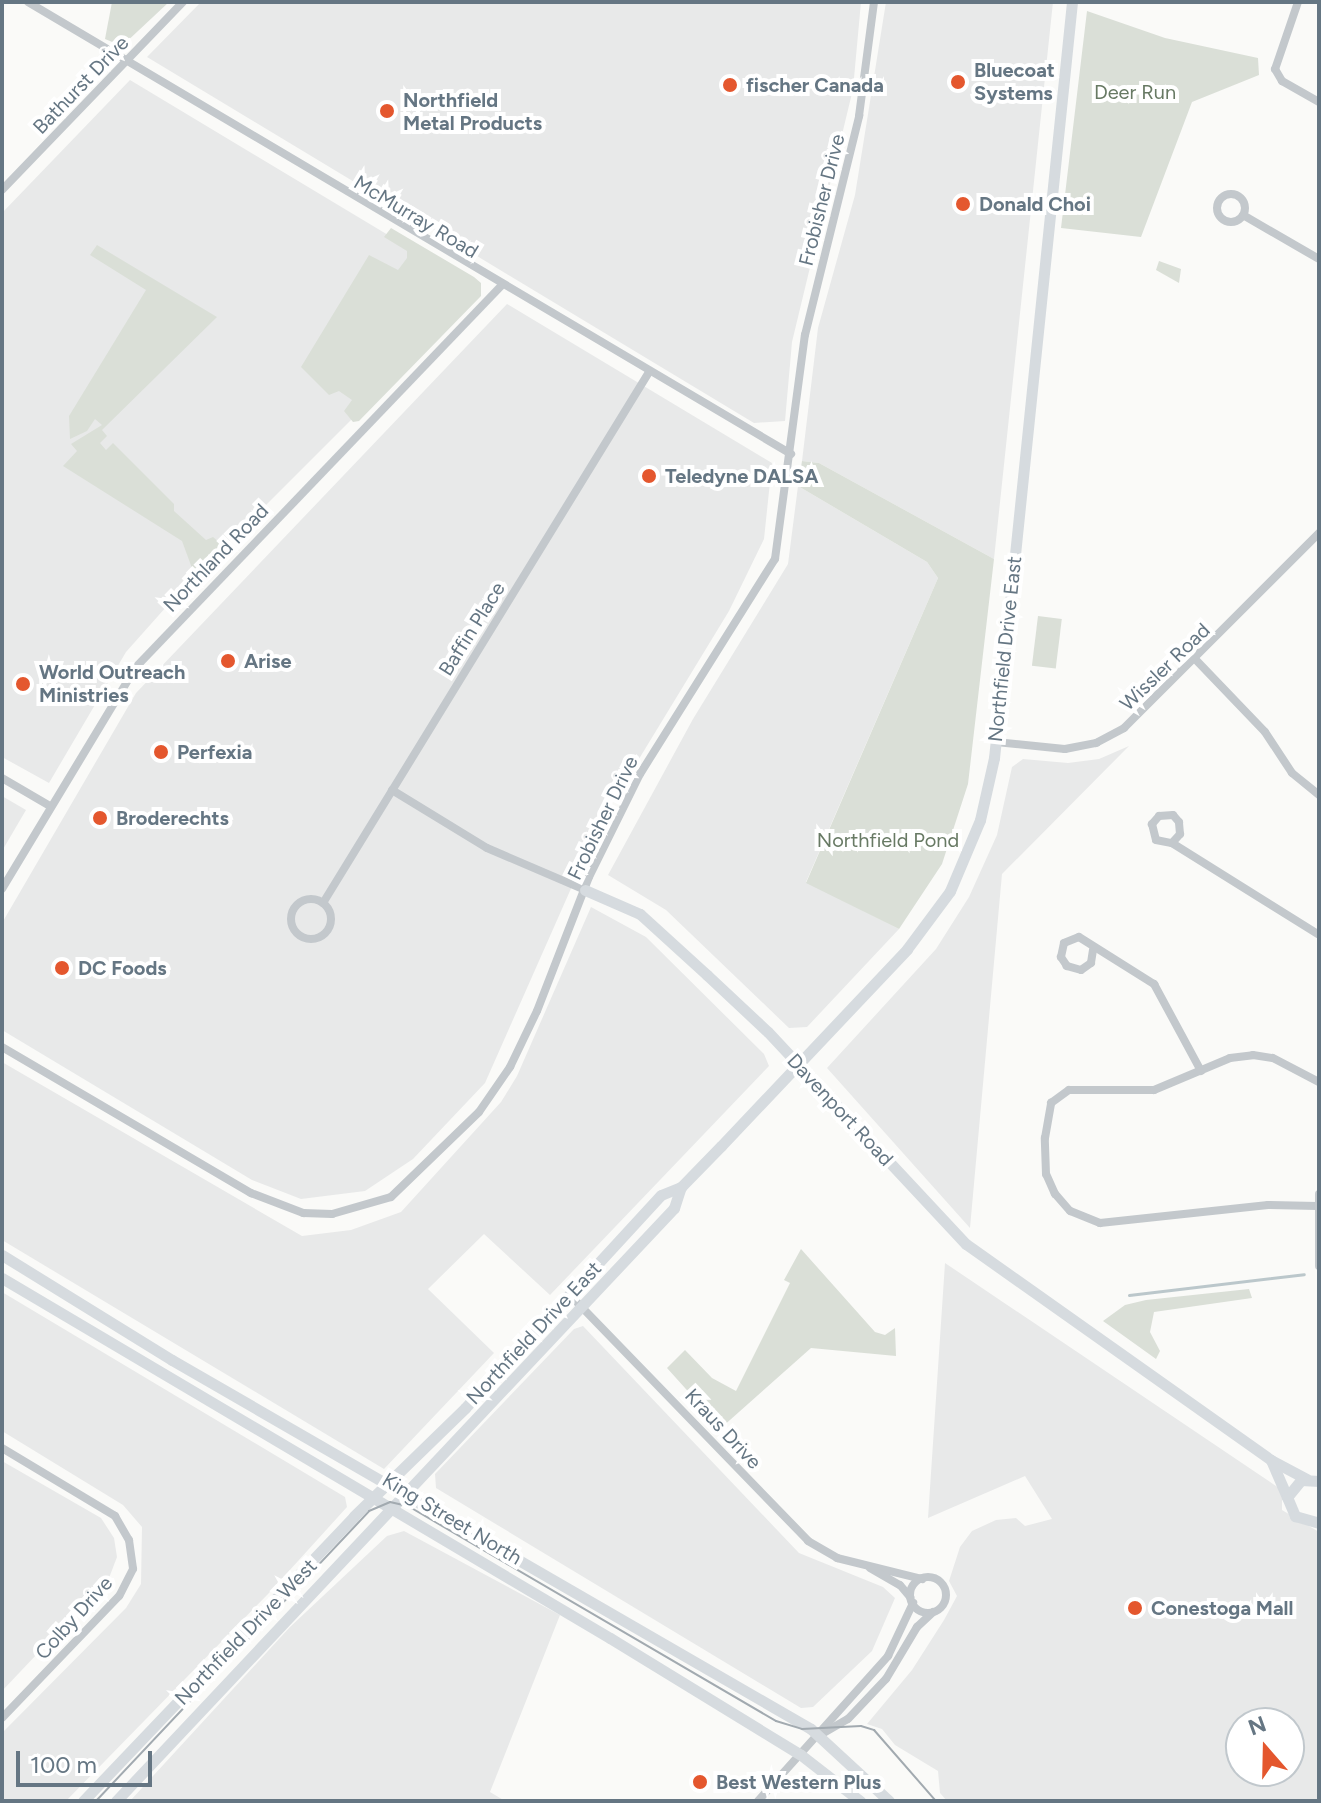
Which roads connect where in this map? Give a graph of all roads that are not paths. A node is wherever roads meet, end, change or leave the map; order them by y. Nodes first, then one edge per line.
1 (28, 2) edge
2 (183, 2) edge
3 (874, 2) edge
4 (1072, 2) edge
5 (1298, 2) edge
6 (124, 62) junction
7 (1319, 102) edge
8 (2, 190) edge
9 (1243, 215) dead end
10 (1319, 259) edge
11 (501, 286) junction
12 (649, 372) junction
13 (791, 454) junction
14 (1319, 533) edge
15 (1197, 661) junction
16 (996, 742) junction
17 (2, 778) edge
18 (392, 790) junction
19 (1319, 795) edge
20 (50, 806) junction
21 (1172, 843) dead end
22 (2, 889) edge
23 (585, 890) junction
24 (323, 903) junction
25 (1319, 935) edge
26 (1093, 950) junction
27 (2, 1047) edge
28 (797, 1063) junction
29 (1201, 1071) junction
30 (1319, 1082) edge
31 (681, 1187) junction
32 (1319, 1194) edge
33 (1317, 1206) edge
34 (2, 1255) edge
35 (1319, 1266) edge
36 (2, 1278) edge
37 (569, 1294) junction
38 (581, 1305) junction
39 (2, 1448) edge
40 (1271, 1460) junction
41 (1313, 1478) edge
42 (389, 1484) junction
43 (407, 1494) junction
44 (374, 1496) junction
45 (1287, 1497) junction
46 (391, 1510) junction
47 (1316, 1520) edge
48 (866, 1566) junction
49 (922, 1579) junction
50 (912, 1601) junction
51 (933, 1612) junction
52 (2, 1718) edge
53 (820, 1735) junction
54 (801, 1755) junction
55 (83, 1801) edge
56 (116, 1801) edge
57 (758, 1801) edge
58 (860, 1801) edge
59 (889, 1801) edge

1 - 6 street, McMurray Road
2 - 6 street, Bathurst Drive
3 - 13 street, Frobisher Drive
4 - 16 main road, Northfield Drive East
5 - 7 street
6 - 8 street, Bathurst Drive
6 - 11 street, McMurray Road
9 - 10 street
11 - 12 street, McMurray Road
11 - 20 street, Northland Road
12 - 13 street, McMurray Road
12 - 18 street, Baffin Place
13 - 23 street, Frobisher Drive
14 - 15 street, Wissler Road
15 - 16 street, Wissler Road
15 - 19 street
16 - 28 main road, Northfield Drive East
17 - 20 street
18 - 23 street, Davenport Road
18 - 24 street, Baffin Place
20 - 22 street, Northland Road
21 - 25 street
23 - 27 street, Frobisher Drive
23 - 28 main road, Davenport Road
24 - 24 street, Baffin Place
26 - 26 street
26 - 29 street
28 - 31 main road, Northfield Drive East
28 - 40 main road, Davenport Road
29 - 30 street
29 - 33 street
31 - 37 main road, Northfield Drive East
31 - 38 main road, Northfield Drive East
32 - 33 street
33 - 35 street
34 - 42 main road, King Street North
36 - 44 main road, King Street North
37 - 38 street, Kraus Drive
37 - 42 main road, Northfield Drive East
38 - 43 main road, Northfield Drive East
38 - 48 street, Kraus Drive
39 - 52 street, Colby Drive
40 - 41 main road, Davenport Road
40 - 45 main road
41 - 45 main road
42 - 43 main road, King Street North
42 - 44 main road, Northfield Drive East
43 - 46 main road, Northfield Drive East
43 - 53 main road, King Street North
44 - 46 main road, King Street North
44 - 55 main road, Northfield Drive West
45 - 47 main road
46 - 54 main road, King Street North
46 - 56 main road, Northfield Drive West
48 - 49 street, Kraus Drive
48 - 50 street, Kraus Drive
49 - 50 street
49 - 51 street
50 - 51 street
50 - 53 street
51 - 53 street
53 - 54 street
53 - 59 main road, King Street North
54 - 57 street
54 - 58 main road, King Street North

